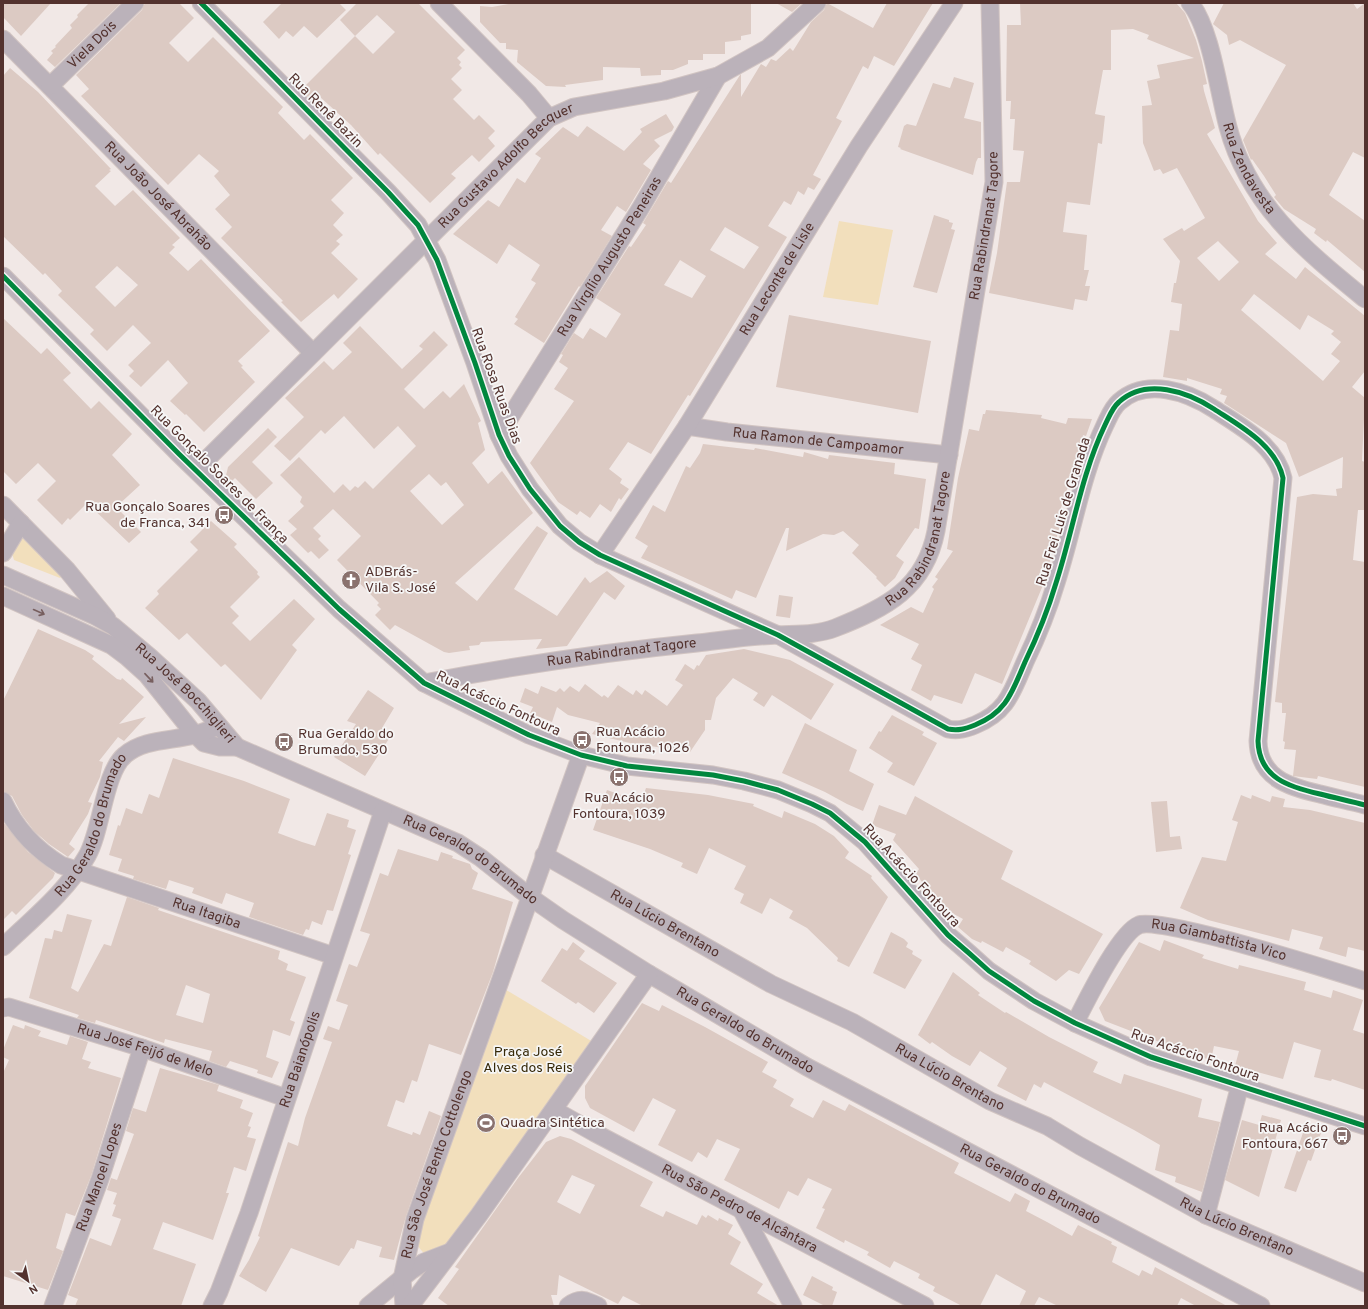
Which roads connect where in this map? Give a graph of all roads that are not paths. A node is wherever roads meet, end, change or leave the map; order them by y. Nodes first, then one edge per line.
1 (135, 3) edge
2 (201, 3) edge
3 (438, 3) edge
4 (817, 3) edge
5 (954, 3) edge
6 (990, 3) edge
7 (1190, 3) edge
8 (3, 39) edge
9 (718, 76) junction
10 (50, 86) junction
11 (549, 118) junction
12 (427, 239) junction
13 (3, 276) edge
14 (1365, 299) edge
15 (313, 352) junction
16 (687, 426) junction
17 (499, 435) junction
18 (949, 455) junction
19 (196, 470) junction
20 (3, 505) edge
21 (21, 523) junction
22 (3, 553) edge
23 (600, 555) junction
24 (3, 575) edge
25 (3, 596) edge
26 (113, 626) junction
27 (778, 635) junction
28 (111, 645) junction
29 (424, 683) junction
30 (219, 726) junction
31 (195, 735) junction
32 (237, 747) junction
33 (581, 755) junction
34 (3, 801) edge
35 (1365, 805) edge
36 (383, 811) junction
37 (544, 855) junction
38 (78, 871) junction
39 (530, 897) junction
40 (3, 947) edge
41 (334, 956) junction
42 (649, 974) junction
43 (1365, 981) edge
44 (3, 1008) edge
45 (1074, 1023) junction
46 (142, 1048) junction
47 (1240, 1086) junction
48 (286, 1098) junction
49 (554, 1110) junction
50 (1365, 1126) edge
51 (740, 1209) junction
52 (1206, 1215) junction
53 (450, 1252) junction
54 (402, 1279) junction
55 (1365, 1283) edge
56 (53, 1306) edge
57 (212, 1306) edge
58 (368, 1306) edge
59 (404, 1306) edge
60 (410, 1306) edge
61 (568, 1306) edge
62 (598, 1306) edge
63 (792, 1306) edge
64 (925, 1306) edge
65 (1261, 1306) edge

1 - 10 street, Viela Dois
2 - 12 street, Rua Renê Bazin
3 - 11 street
4 - 9 street, Rua Gustavo Adolfo Becquer
5 - 16 street, Rua Leconte de Lisle
6 - 18 street, Rua Rabindranat Tagore
7 - 14 street, Rua Zendavesta
8 - 10 street, Rua João José Abrahão
9 - 11 street, Rua Gustavo Adolfo Becquer
9 - 17 street, Rua Virgílio Augusto Peneiras
10 - 15 street, Rua João José Abrahão
11 - 12 street, Rua Gustavo Adolfo Becquer
12 - 15 street, Rua Gustavo Adolfo Becquer
12 - 17 street, Rua Rosa Ruas Dias
13 - 19 street, Rua Gonçalo Soares de França
15 - 19 street, Rua Gustavo Adolfo Becquer
16 - 18 street, Rua Ramon de Campoamor
16 - 23 street, Rua Leconte de Lisle
17 - 23 street, Rua Rosa Ruas Dias
18 - 27 street, Rua Rabindranat Tagore
19 - 29 street, Rua Gonçalo Soares de França
20 - 21 street
21 - 22 street
21 - 26 street
23 - 27 street, Rua Rosa Ruas Dias
24 - 26 street, Rua José Bocchiglieri
25 -> 28 street, Rua José Bocchiglieri
26 - 28 street
26 - 30 street, Rua José Bocchiglieri
27 - 29 street, Rua Rabindranat Tagore
27 - 35 street, Rua Frei Luis de Granada
28 -> 31 street, Rua José Bocchiglieri
29 - 33 street, Rua Acáccio Fontoura
30 - 31 street, Rua Geraldo do Brumado
30 - 32 street, Rua José Bocchiglieri
31 - 32 street, Rua José Bocchiglieri
31 - 38 street, Rua Geraldo do Brumado
32 - 36 street, Rua Geraldo do Brumado
33 - 37 street, Rua São José Bento Cottolengo
33 - 45 street, Rua Acáccio Fontoura
34 - 38 street, Rua Itagiba
36 - 39 street, Rua Geraldo do Brumado
36 - 41 street, Rua Baianópolis
37 - 39 street, Rua São José Bento Cottolengo
37 - 52 street, Rua Lúcio Brentano
38 - 40 street, Rua Geraldo do Brumado
38 - 41 street, Rua Itagiba
39 - 42 street, Rua Geraldo do Brumado
39 - 54 street, Rua São José Bento Cottolengo
41 - 48 street, Rua Baianópolis
42 - 49 street
42 - 65 street, Rua Geraldo do Brumado
43 - 45 street, Rua Giambattista Vico
44 - 46 street, Rua José Feijó de Melo
45 - 47 street, Rua Acáccio Fontoura
46 - 48 street, Rua José Feijó de Melo
46 - 56 street, Rua Manoel Lopes
47 - 50 street, Rua Acáccio Fontoura
47 - 52 street
48 - 57 street, Rua Baianópolis
49 - 51 street, Rua São Pedro de Alcântara
49 - 53 street
51 - 63 street
51 - 64 street, Rua São Pedro de Alcântara
52 - 55 street, Rua Lúcio Brentano
53 - 54 street
53 - 60 street
54 - 58 street
54 - 59 street, Rua São José Bento Cottolengo
61 - 62 street

